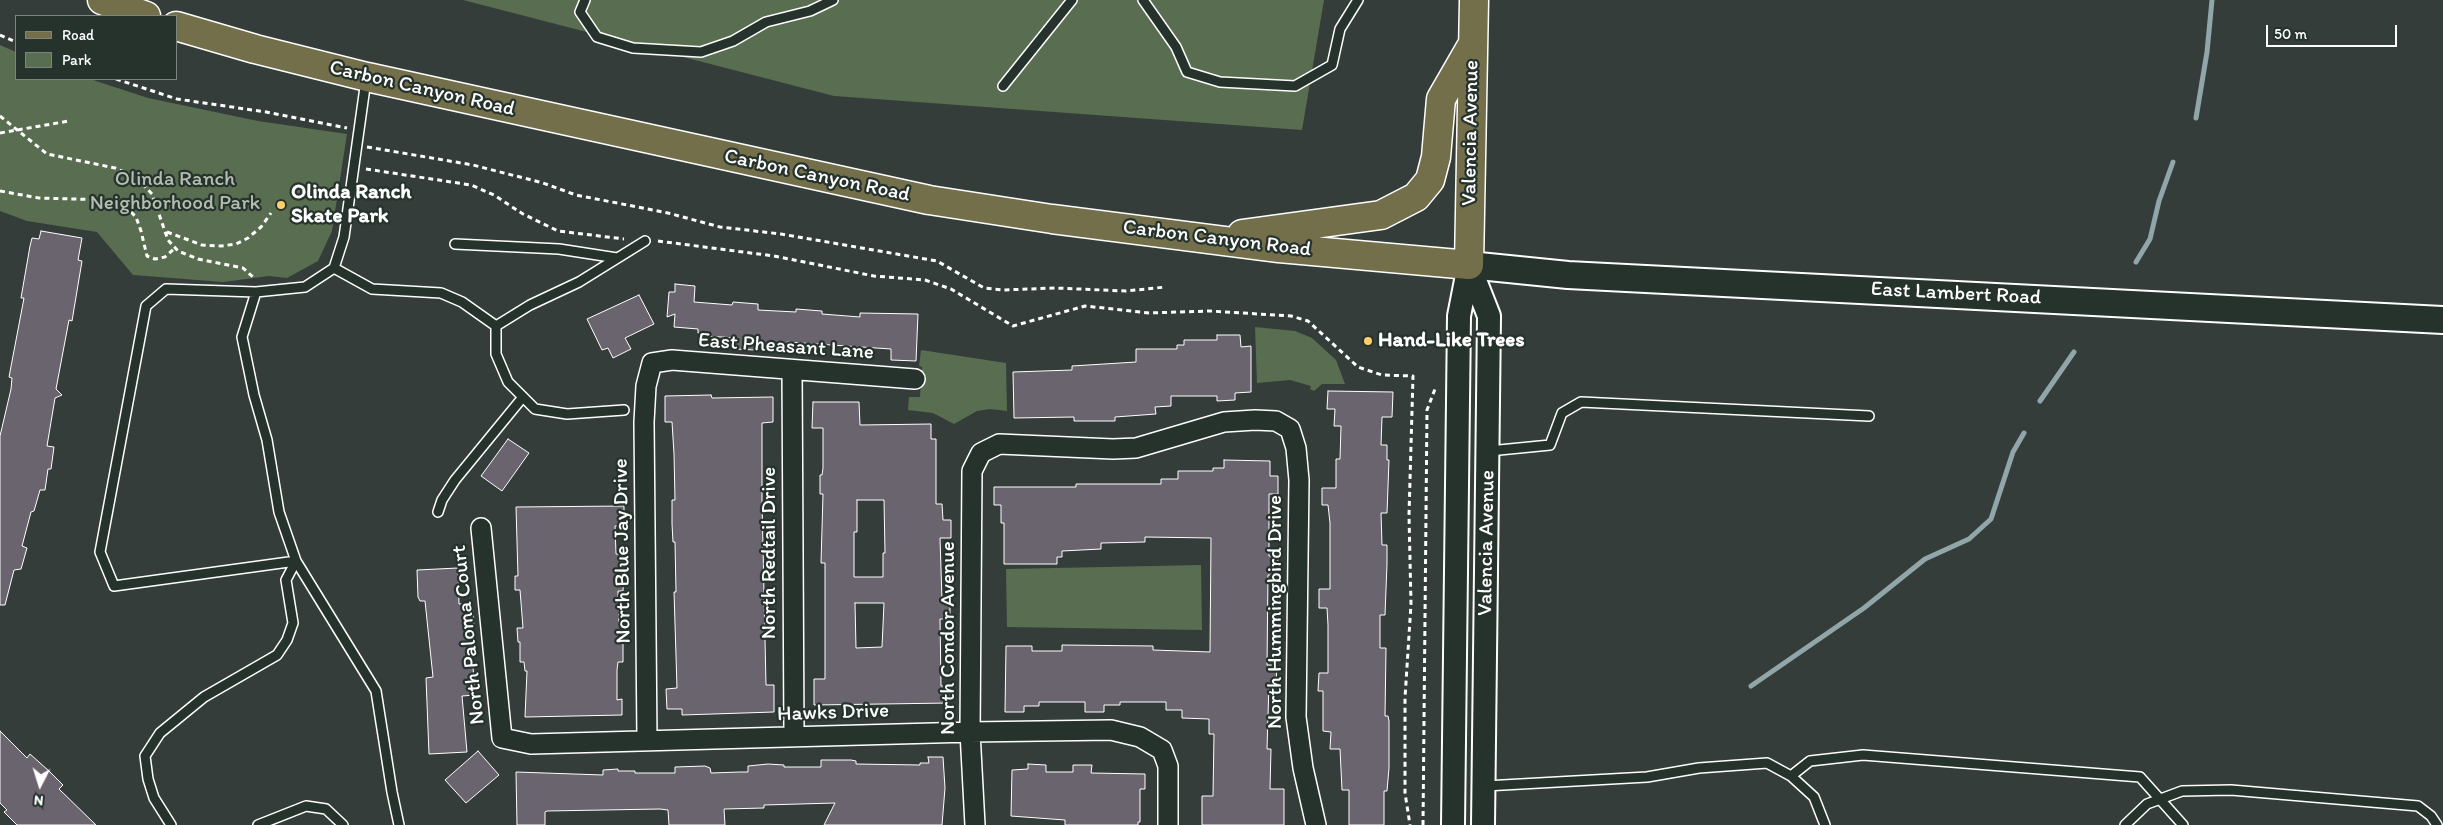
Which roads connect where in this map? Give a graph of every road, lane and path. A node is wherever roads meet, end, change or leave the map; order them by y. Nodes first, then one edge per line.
1 (102, 0) edge
2 (585, 0) edge
3 (833, 0) edge
4 (1072, 0) edge
5 (1143, 0) edge
6 (1358, 0) edge
7 (1474, 0) edge
8 (143, 15) edge
9 (178, 27) edge
10 (0, 35) edge
11 (15, 42) edge
12 (1473, 44) junction
13 (367, 77) junction
14 (119, 80) edge
15 (1003, 86) dead end
16 (0, 116) edge
17 (70, 121) dead end
18 (359, 130) junction
19 (19, 131) junction
20 (0, 133) edge
21 (357, 145) junction
22 (354, 167) junction
23 (0, 191) edge
24 (271, 213) dead end
25 (166, 232) junction
26 (1205, 239) junction
27 (645, 241) junction
28 (455, 244) dead end
29 (175, 248) junction
30 (617, 258) junction
31 (1469, 265) junction
32 (334, 268) junction
33 (1166, 287) dead end
34 (256, 292) junction
35 (2443, 320) edge
36 (496, 326) junction
37 (652, 363) joint
38 (792, 370) junction
39 (915, 379) dead end
40 (1435, 389) dead end
41 (523, 397) junction
42 (624, 410) dead end
43 (1869, 416) dead end
44 (1488, 451) junction
45 (981, 453) joint
46 (438, 512) dead end
47 (481, 528) dead end
48 (296, 561) junction
49 (970, 732) junction
50 (794, 736) junction
51 (502, 738) joint
52 (647, 740) junction
53 (1791, 776) junction
54 (1483, 786) junction
55 (2162, 798) junction
56 (172, 825) edge
57 (258, 825) edge
58 (343, 825) edge
59 (399, 825) edge
60 (975, 825) edge
61 (1168, 825) edge
62 (1316, 825) edge
63 (1410, 825) edge
64 (1423, 825) edge
65 (1453, 825) edge
66 (1483, 825) edge
67 (1825, 825) edge
68 (2125, 825) edge
69 (2183, 825) edge
70 (2437, 825) edge

1 - 8 main road
2 - 3 lane
4 - 15 lane
5 - 6 lane
7 - 12 main road, Valencia Avenue
9 - 13 main road, Carbon Canyon Road
10 - 11 path
12 - 26 main road
12 - 31 main road, Valencia Avenue
13 - 18 lane
13 - 26 main road, Carbon Canyon Road
14 - 18 path
16 - 19 path
17 - 19 path
18 - 21 lane
19 - 20 path
19 - 25 path
21 - 22 lane
21 - 33 path
22 - 27 path
22 - 32 lane
23 - 29 path
24 - 25 path
25 - 29 path
26 - 31 main road, Carbon Canyon Road
27 - 30 lane
27 - 63 path
28 - 30 lane
29 - 34 path
30 - 36 lane
31 - 35 main road, East Lambert Road
31 - 44 street, Valencia Avenue
31 - 65 street, Valencia Avenue
32 - 34 lane
32 - 36 lane
34 - 48 lane
34 - 48 lane
36 - 41 lane
37 - 38 street, East Pheasant Lane
37 - 52 street, North Blue Jay Drive
38 - 39 street, East Pheasant Lane
38 - 50 street, North Redtail Drive
40 - 64 path
41 - 42 lane
41 - 46 lane
43 - 44 lane
44 - 54 street, Valencia Avenue
45 - 49 street, North Condor Avenue
45 - 62 street, North Hummingbird Drive
47 - 51 street, North Paloma Court
48 - 56 lane
48 - 59 lane
49 - 50 street, Hawks Drive
49 - 60 street, North Condor Avenue
49 - 61 street, Hawks Drive
50 - 52 street, Hawks Drive
51 - 52 street, Hawks Drive
53 - 54 lane
53 - 55 lane
53 - 67 lane
54 - 66 street, Valencia Avenue
55 - 68 lane
55 - 69 lane
55 - 70 lane
57 - 58 lane

